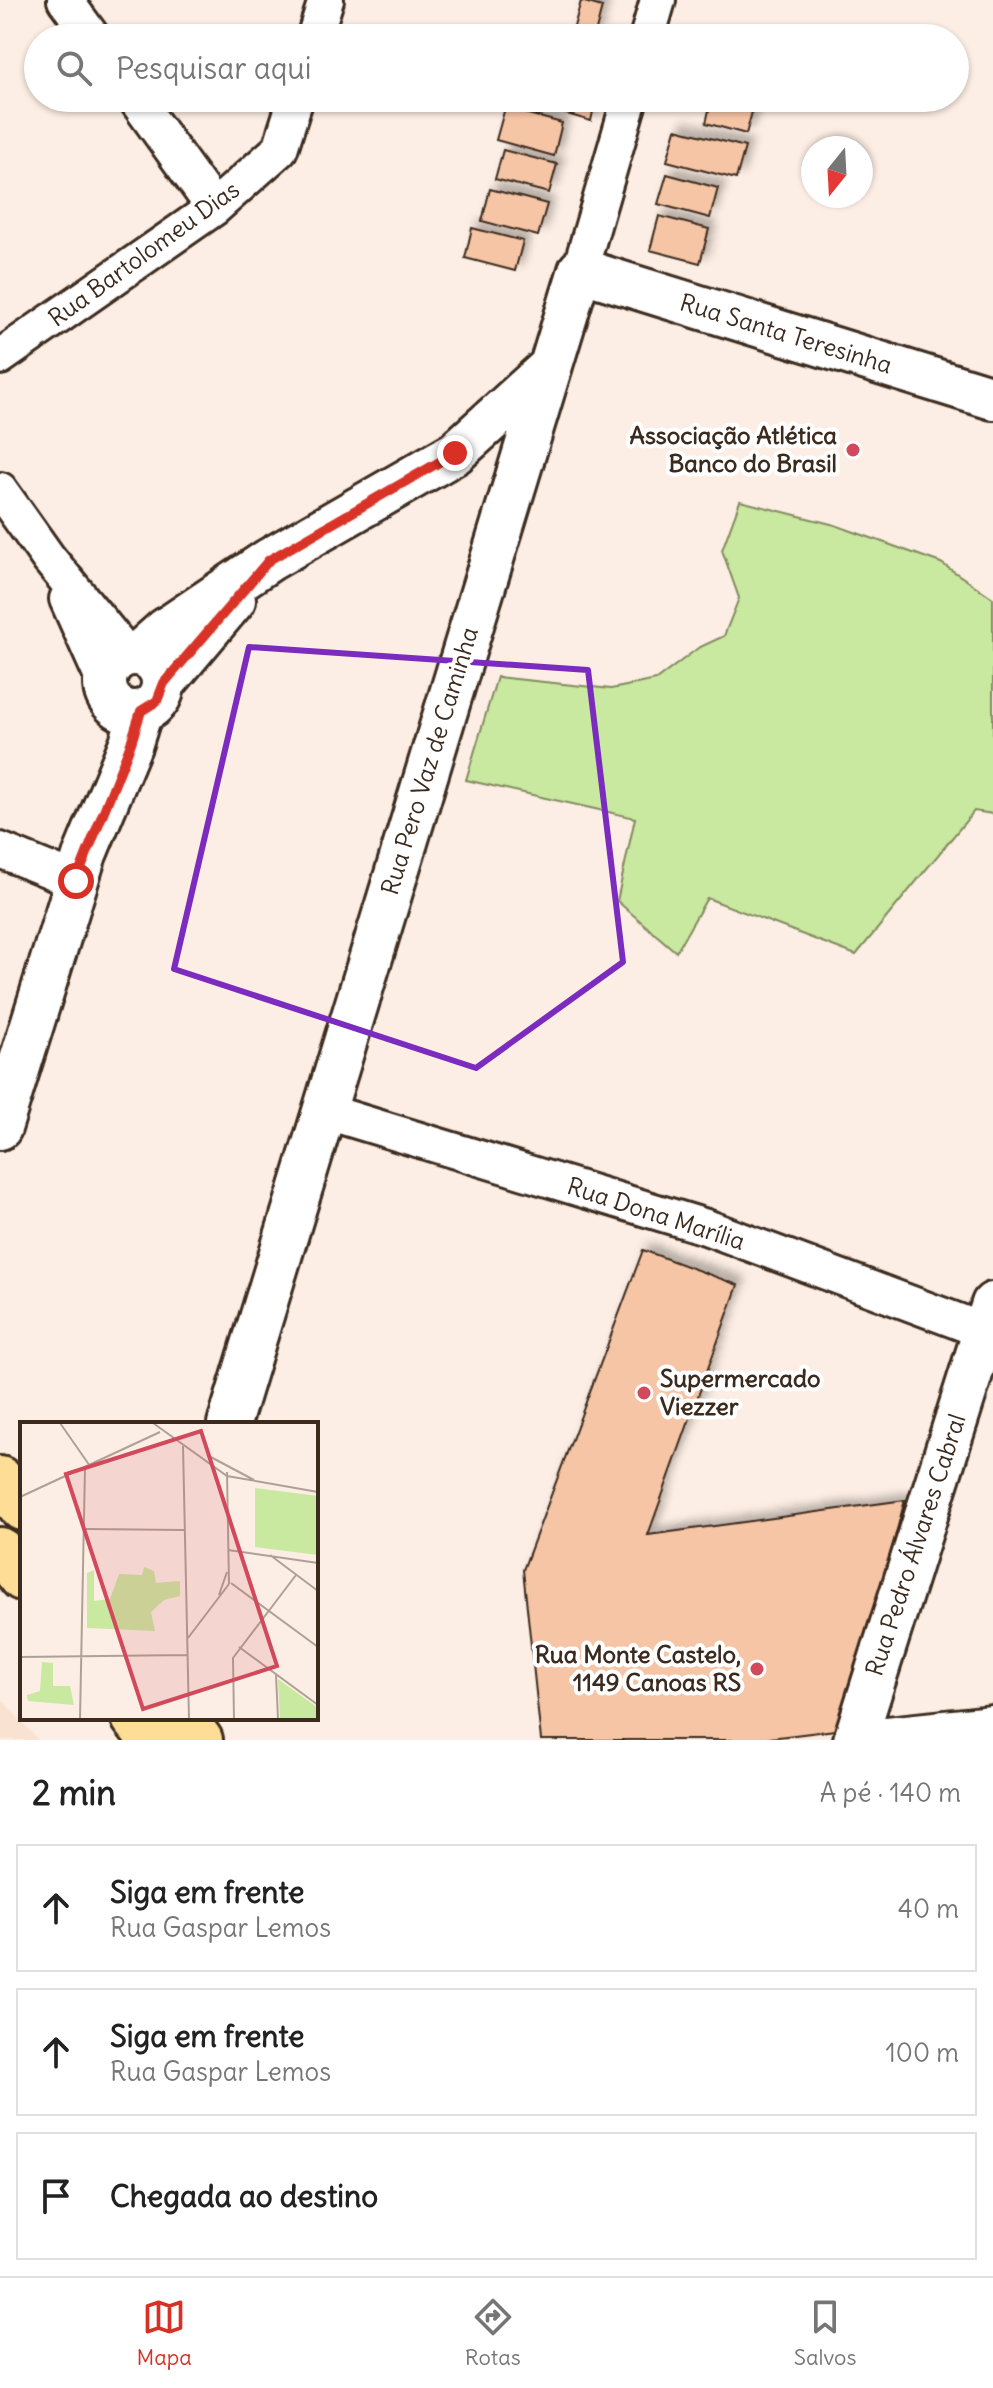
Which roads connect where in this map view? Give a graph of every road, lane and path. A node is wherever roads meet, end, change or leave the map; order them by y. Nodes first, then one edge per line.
1 (65, 0) edge
2 (326, 0) edge
3 (658, 0) edge
4 (83, 24) edge
5 (318, 24) edge
6 (651, 24) edge
7 (145, 112) edge
8 (292, 112) edge
9 (626, 112) edge
10 (214, 208) junction
11 (580, 270) junction
12 (0, 357) edge
13 (551, 366) junction
14 (993, 398) edge
15 (0, 490) edge
16 (133, 682) junction
17 (0, 850) edge
18 (80, 868) junction
19 (324, 1111) junction
20 (0, 1128) edge
21 (988, 1318) edge
22 (230, 1422) edge
23 (0, 1479) edge
24 (20, 1505) edge
25 (0, 1550) edge
26 (20, 1575) edge
27 (136, 1720) edge
28 (185, 1720) edge
29 (993, 1727) edge
30 (152, 1740) edge
31 (200, 1740) edge
32 (855, 1740) edge
33 (868, 1740) edge

1 - 4 street
2 - 5 street
3 - 6 street
7 - 10 street
8 - 10 street, Rua Bartolomeu Dias
9 - 11 street, Rua Pero Vaz de Caminha
10 - 12 street, Rua Bartolomeu Dias
11 - 13 street, Rua Pero Vaz de Caminha
11 - 14 street, Rua Santa Teresinha
13 - 16 street
13 - 19 street, Rua Pero Vaz de Caminha
15 - 16 street
16 - 18 street
17 - 18 street
18 - 20 street
19 - 21 street, Rua Dona Marília
19 - 22 street, Rua Pero Vaz de Caminha
21 - 32 street, Rua Pedro Álvares Cabral
23 - 24 main road
25 - 26 main road
27 - 30 main road
28 - 31 main road
29 - 33 street

